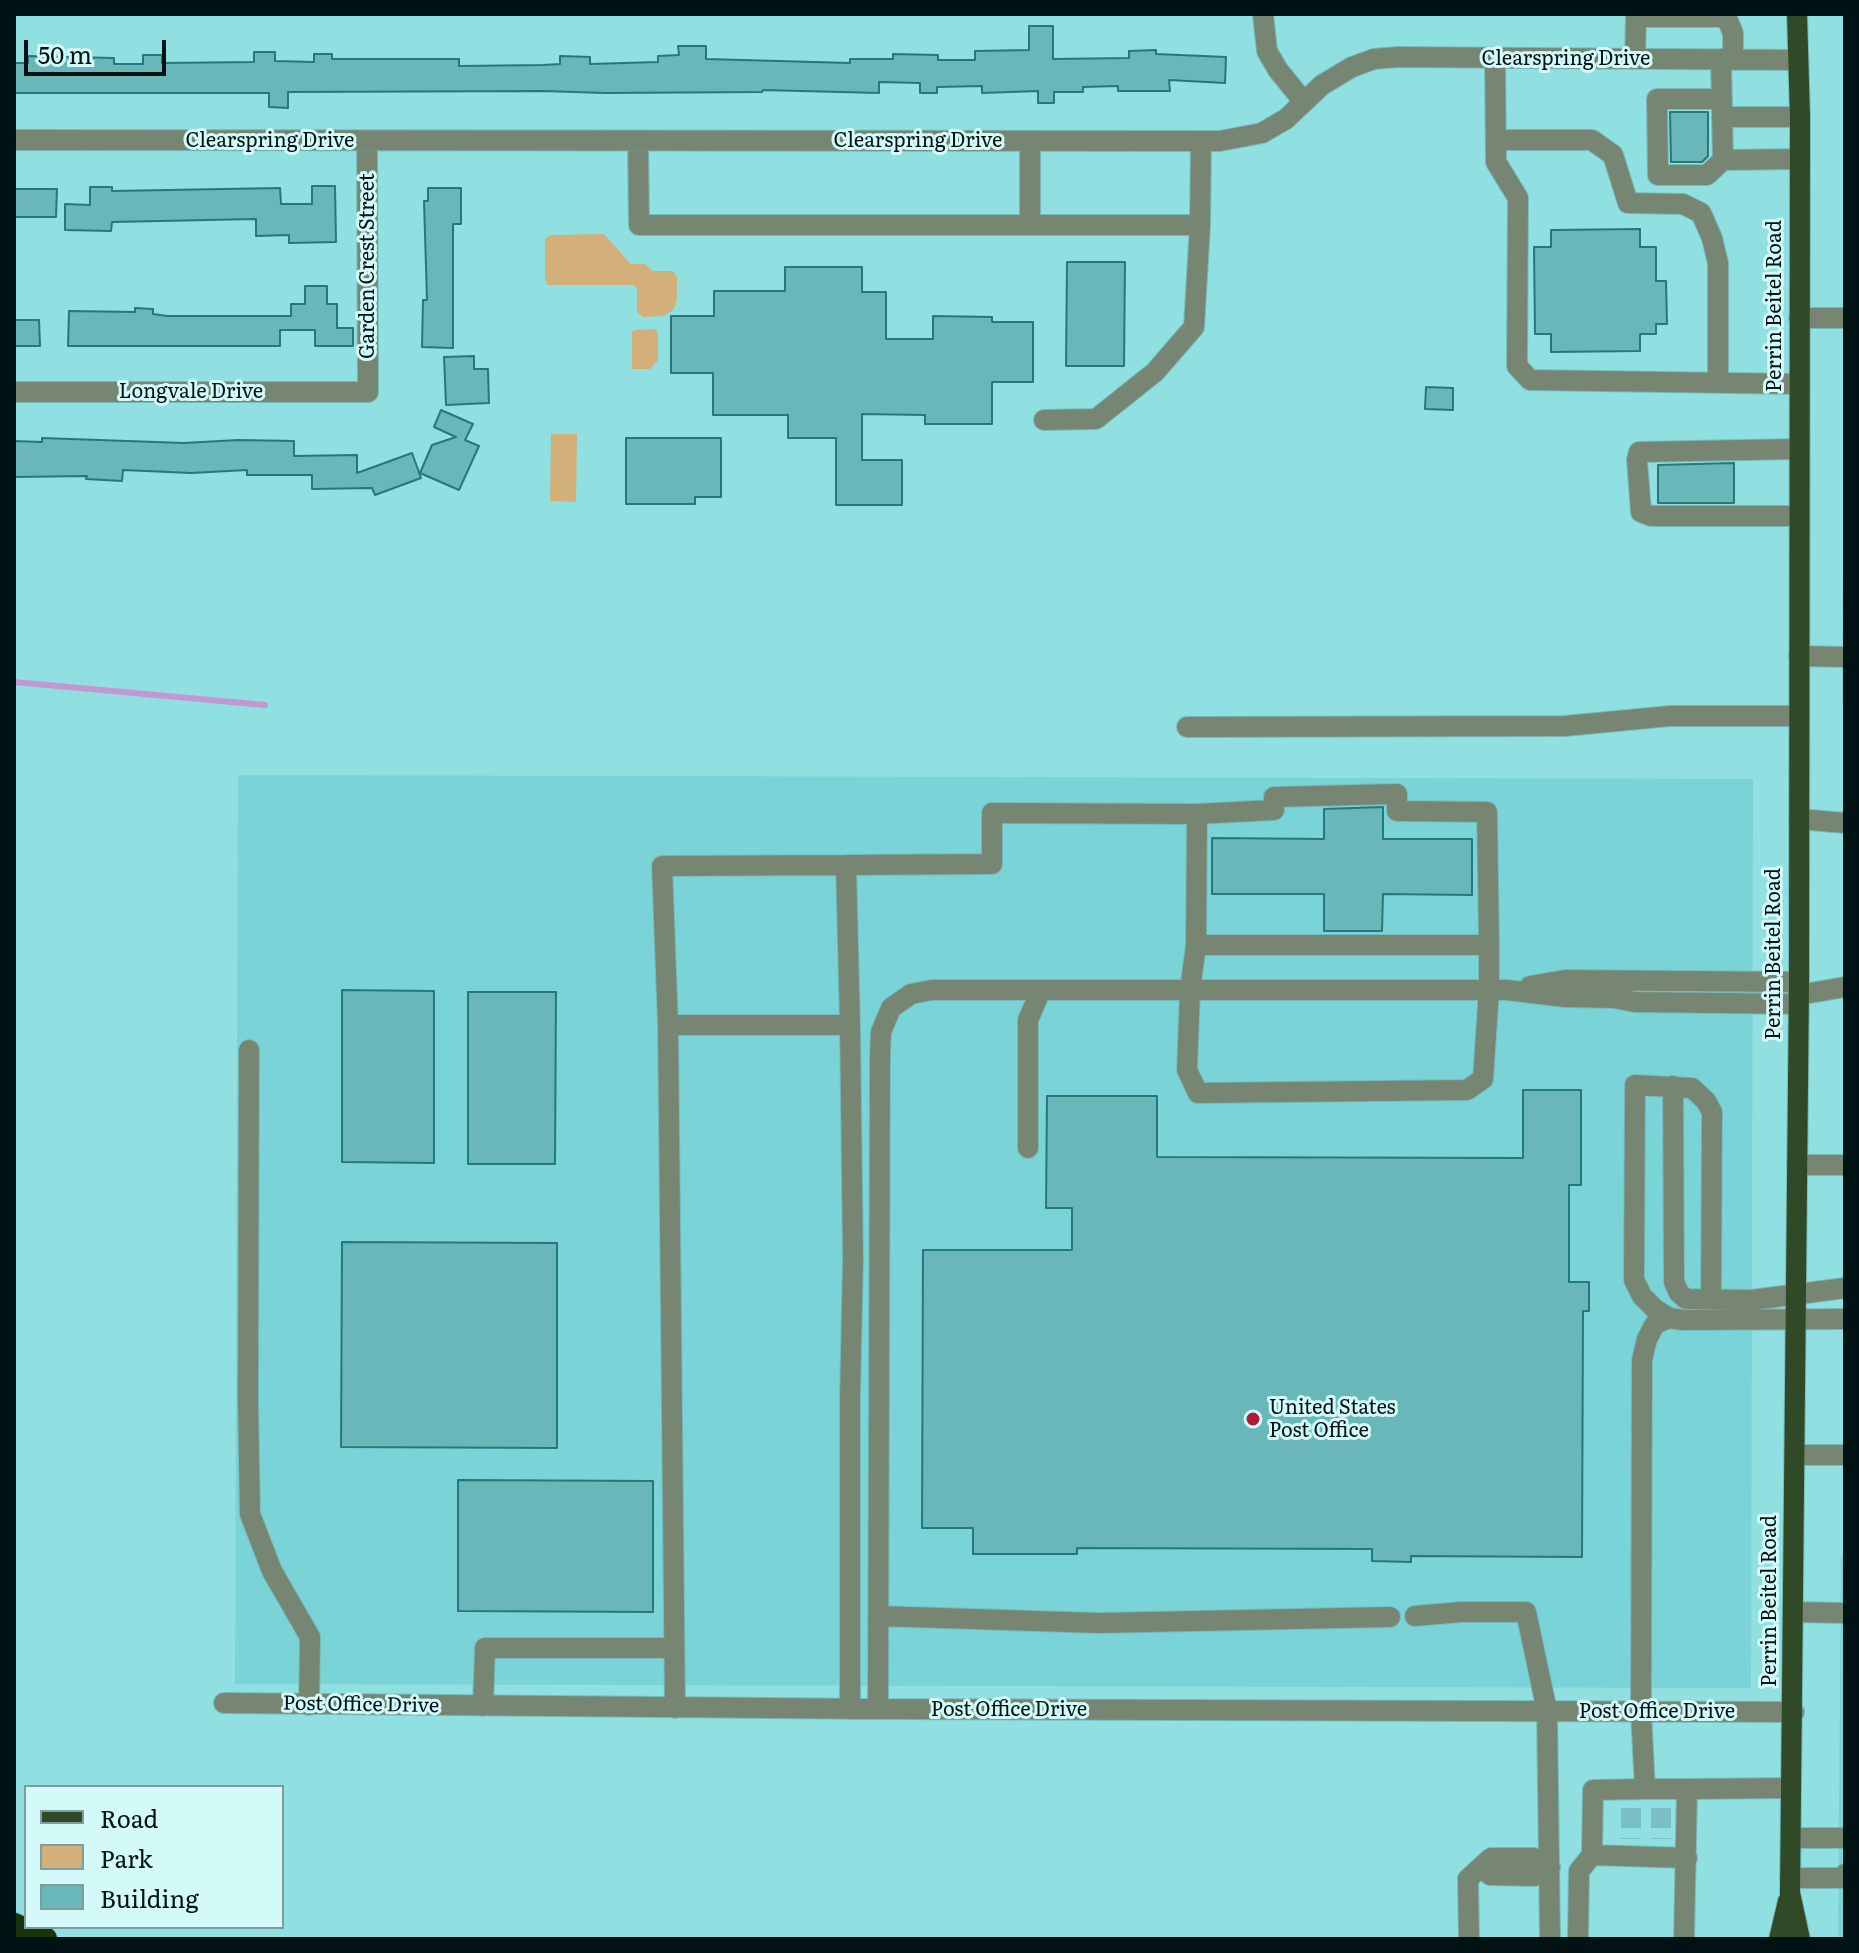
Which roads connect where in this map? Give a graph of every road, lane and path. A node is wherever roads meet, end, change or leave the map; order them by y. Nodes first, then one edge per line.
1 (1263, 14) edge
2 (1797, 14) edge
3 (1636, 15) edge
4 (1726, 16) edge
5 (1495, 59) junction
6 (1635, 59) junction
7 (1727, 60) junction
8 (1798, 60) junction
9 (1304, 102) junction
10 (1722, 108) junction
11 (1800, 117) junction
12 (14, 140) edge
13 (1496, 140) junction
14 (367, 141) junction
15 (638, 141) junction
16 (1030, 141) junction
17 (1201, 141) junction
18 (1800, 159) junction
19 (1723, 160) junction
20 (1030, 225) junction
21 (1200, 225) junction
22 (1799, 318) junction
23 (1845, 318) edge
24 (1718, 383) junction
25 (1799, 384) junction
26 (14, 392) edge
27 (368, 392) joint
28 (1044, 420) dead end
29 (1799, 449) junction
30 (1799, 516) junction
31 (1799, 656) junction
32 (1845, 657) edge
33 (1798, 716) junction
34 (1187, 727) dead end
35 (1197, 814) junction
36 (1799, 819) junction
37 (1845, 823) edge
38 (846, 865) junction
39 (1196, 945) junction
40 (1489, 945) junction
41 (1845, 987) edge
42 (1041, 990) junction
43 (1190, 990) junction
44 (1498, 990) junction
45 (1798, 994) junction
46 (668, 1025) junction
47 (850, 1025) junction
48 (249, 1050) dead end
49 (1673, 1086) junction
50 (1028, 1148) dead end
51 (1797, 1165) junction
52 (1845, 1165) edge
53 (1845, 1288) edge
54 (1797, 1294) junction
55 (1711, 1299) junction
56 (1669, 1318) junction
57 (1797, 1319) junction
58 (1845, 1319) edge
59 (1796, 1455) junction
60 (1845, 1455) edge
61 (1794, 1612) junction
62 (1845, 1613) edge
63 (878, 1616) junction
64 (1415, 1616) dead end
65 (1390, 1617) dead end
66 (674, 1648) junction
67 (224, 1703) dead end
68 (309, 1705) junction
69 (483, 1706) junction
70 (675, 1708) junction
71 (850, 1709) junction
72 (878, 1709) junction
73 (1547, 1711) junction
74 (1641, 1712) junction
75 (1794, 1712) junction
76 (1791, 1788) junction
77 (1687, 1789) junction
78 (1645, 1797) junction
79 (1791, 1838) junction
80 (1845, 1838) edge
81 (1592, 1855) junction
82 (1687, 1858) junction
83 (1546, 1867) junction
84 (1845, 1874) edge
85 (1790, 1886) junction
86 (14, 1925) edge
87 (45, 1939) edge
88 (1469, 1939) edge
89 (1550, 1939) edge
90 (1578, 1939) edge
91 (1684, 1939) edge
92 (1779, 1939) edge
93 (1800, 1939) edge

1 - 9 street
2 - 8 main road, Perrin Beitel Road
3 - 4 street
3 - 6 street
4 - 7 street
5 - 6 street, Clearspring Drive
5 - 9 street, Clearspring Drive
5 - 13 street
6 - 7 street, Clearspring Drive
7 - 8 street, Clearspring Drive
7 - 10 street
8 - 11 main road, Perrin Beitel Road
9 - 17 street, Clearspring Drive
10 - 11 street
10 - 19 street
10 - 19 street
11 - 18 main road, Perrin Beitel Road
12 - 14 street, Clearspring Drive
13 - 24 street
13 - 24 street
14 - 15 street, Clearspring Drive
14 - 27 street, Garden Crest Street
15 - 16 street, Clearspring Drive
15 - 20 street
16 - 17 street, Clearspring Drive
16 - 20 street
17 - 21 street
18 - 19 street
18 - 22 main road, Perrin Beitel Road
20 - 21 street
21 - 28 street
22 - 23 street
22 - 25 main road, Perrin Beitel Road
24 - 25 street
25 - 29 main road, Perrin Beitel Road
26 - 27 street, Longvale Drive
29 - 30 main road, Perrin Beitel Road
29 - 30 street
30 - 31 main road, Perrin Beitel Road
31 - 32 street
31 - 33 main road, Perrin Beitel Road
33 - 34 street
33 - 36 main road, Perrin Beitel Road
35 - 38 street
35 - 39 street
35 - 40 street
36 - 37 street
36 - 45 main road, Perrin Beitel Road
38 - 46 street
38 - 47 street
39 - 40 street
39 - 43 street
40 - 44 street
41 - 45 street
42 - 43 street
42 - 50 street
42 - 63 street
43 - 44 street
43 - 44 street
44 - 45 street
45 - 51 main road, Perrin Beitel Road
46 - 47 street
46 - 66 street
47 - 71 street
48 - 68 street
49 - 55 street
49 - 55 street
49 - 56 street
51 - 52 street
51 - 54 main road, Perrin Beitel Road
53 - 54 street
54 - 55 street
54 - 57 main road, Perrin Beitel Road
56 - 57 street
56 - 74 street
57 - 58 street
57 - 59 main road, Perrin Beitel Road
59 - 60 street
59 - 61 main road, Perrin Beitel Road
61 - 62 street
61 - 75 main road, Perrin Beitel Road
63 - 65 street
63 - 72 street
64 - 73 street
66 - 69 street
66 - 70 street
67 - 68 street, Post Office Drive
68 - 69 street, Post Office Drive
69 - 70 street, Post Office Drive
70 - 71 street, Post Office Drive
71 - 72 street, Post Office Drive
72 - 73 street, Post Office Drive
73 - 74 street, Post Office Drive
73 - 83 street
74 - 75 street, Post Office Drive
74 - 78 street
75 - 76 main road, Perrin Beitel Road
76 - 77 street
76 - 79 main road, Perrin Beitel Road
77 - 78 street
77 - 82 street
78 - 81 street
79 - 80 street
79 - 85 main road, Perrin Beitel Road
81 - 82 street
81 - 90 street
82 - 91 street
83 - 88 street
83 - 89 street
84 - 85 street
85 - 92 main road, Perrin Beitel Road
85 - 93 main road, Perrin Beitel Road
86 - 87 highway

